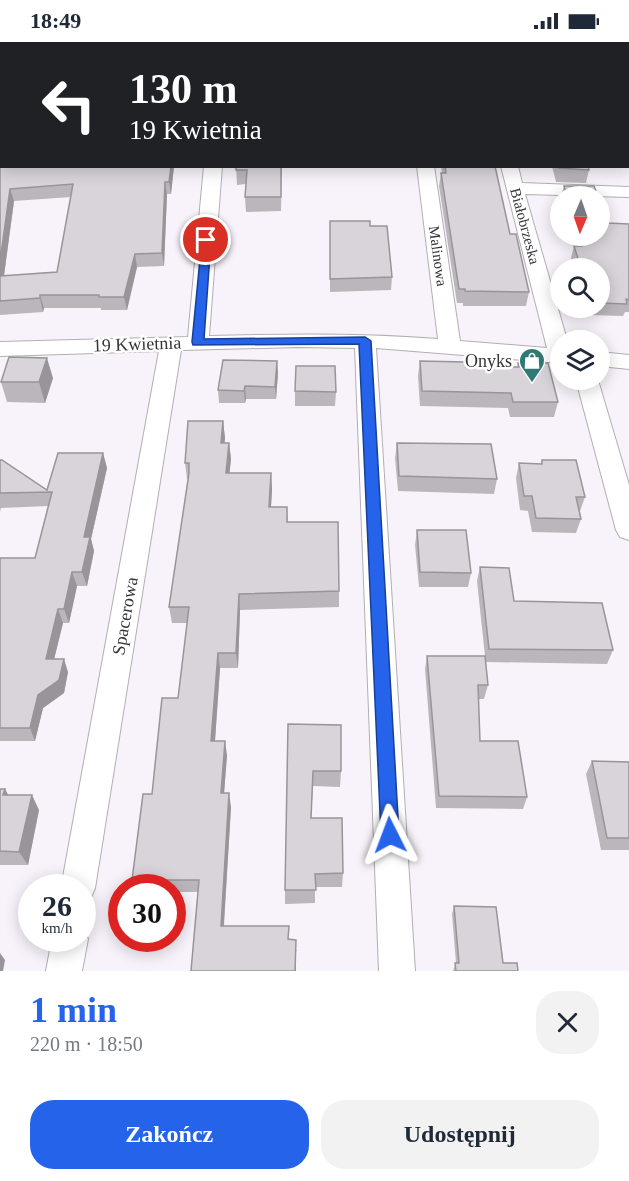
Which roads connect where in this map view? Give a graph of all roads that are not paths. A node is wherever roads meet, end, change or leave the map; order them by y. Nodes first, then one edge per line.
1 (213, 168) edge
2 (425, 168) edge
3 (509, 168) edge
4 (514, 188) junction
5 (629, 192) edge
6 (553, 330) edge
7 (365, 341) junction
8 (184, 343) junction
9 (450, 346) junction
10 (0, 349) edge
11 (550, 355) edge
12 (610, 360) edge
13 (629, 362) edge
14 (591, 390) edge
15 (629, 530) edge
16 (81, 874) edge
17 (68, 952) edge
18 (64, 971) edge
19 (397, 971) edge

1 - 8 street, Spacerowa
2 - 9 street, Malinowa
3 - 4 street, Białobrzeska
4 - 5 street
4 - 6 street, Białobrzeska
7 - 8 street, 19 Kwietnia
7 - 9 street, 19 Kwietnia
7 - 19 street
8 - 10 street, 19 Kwietnia
8 - 16 street, Spacerowa
9 - 11 street, 19 Kwietnia
12 - 13 street
14 - 15 street
17 - 18 street

